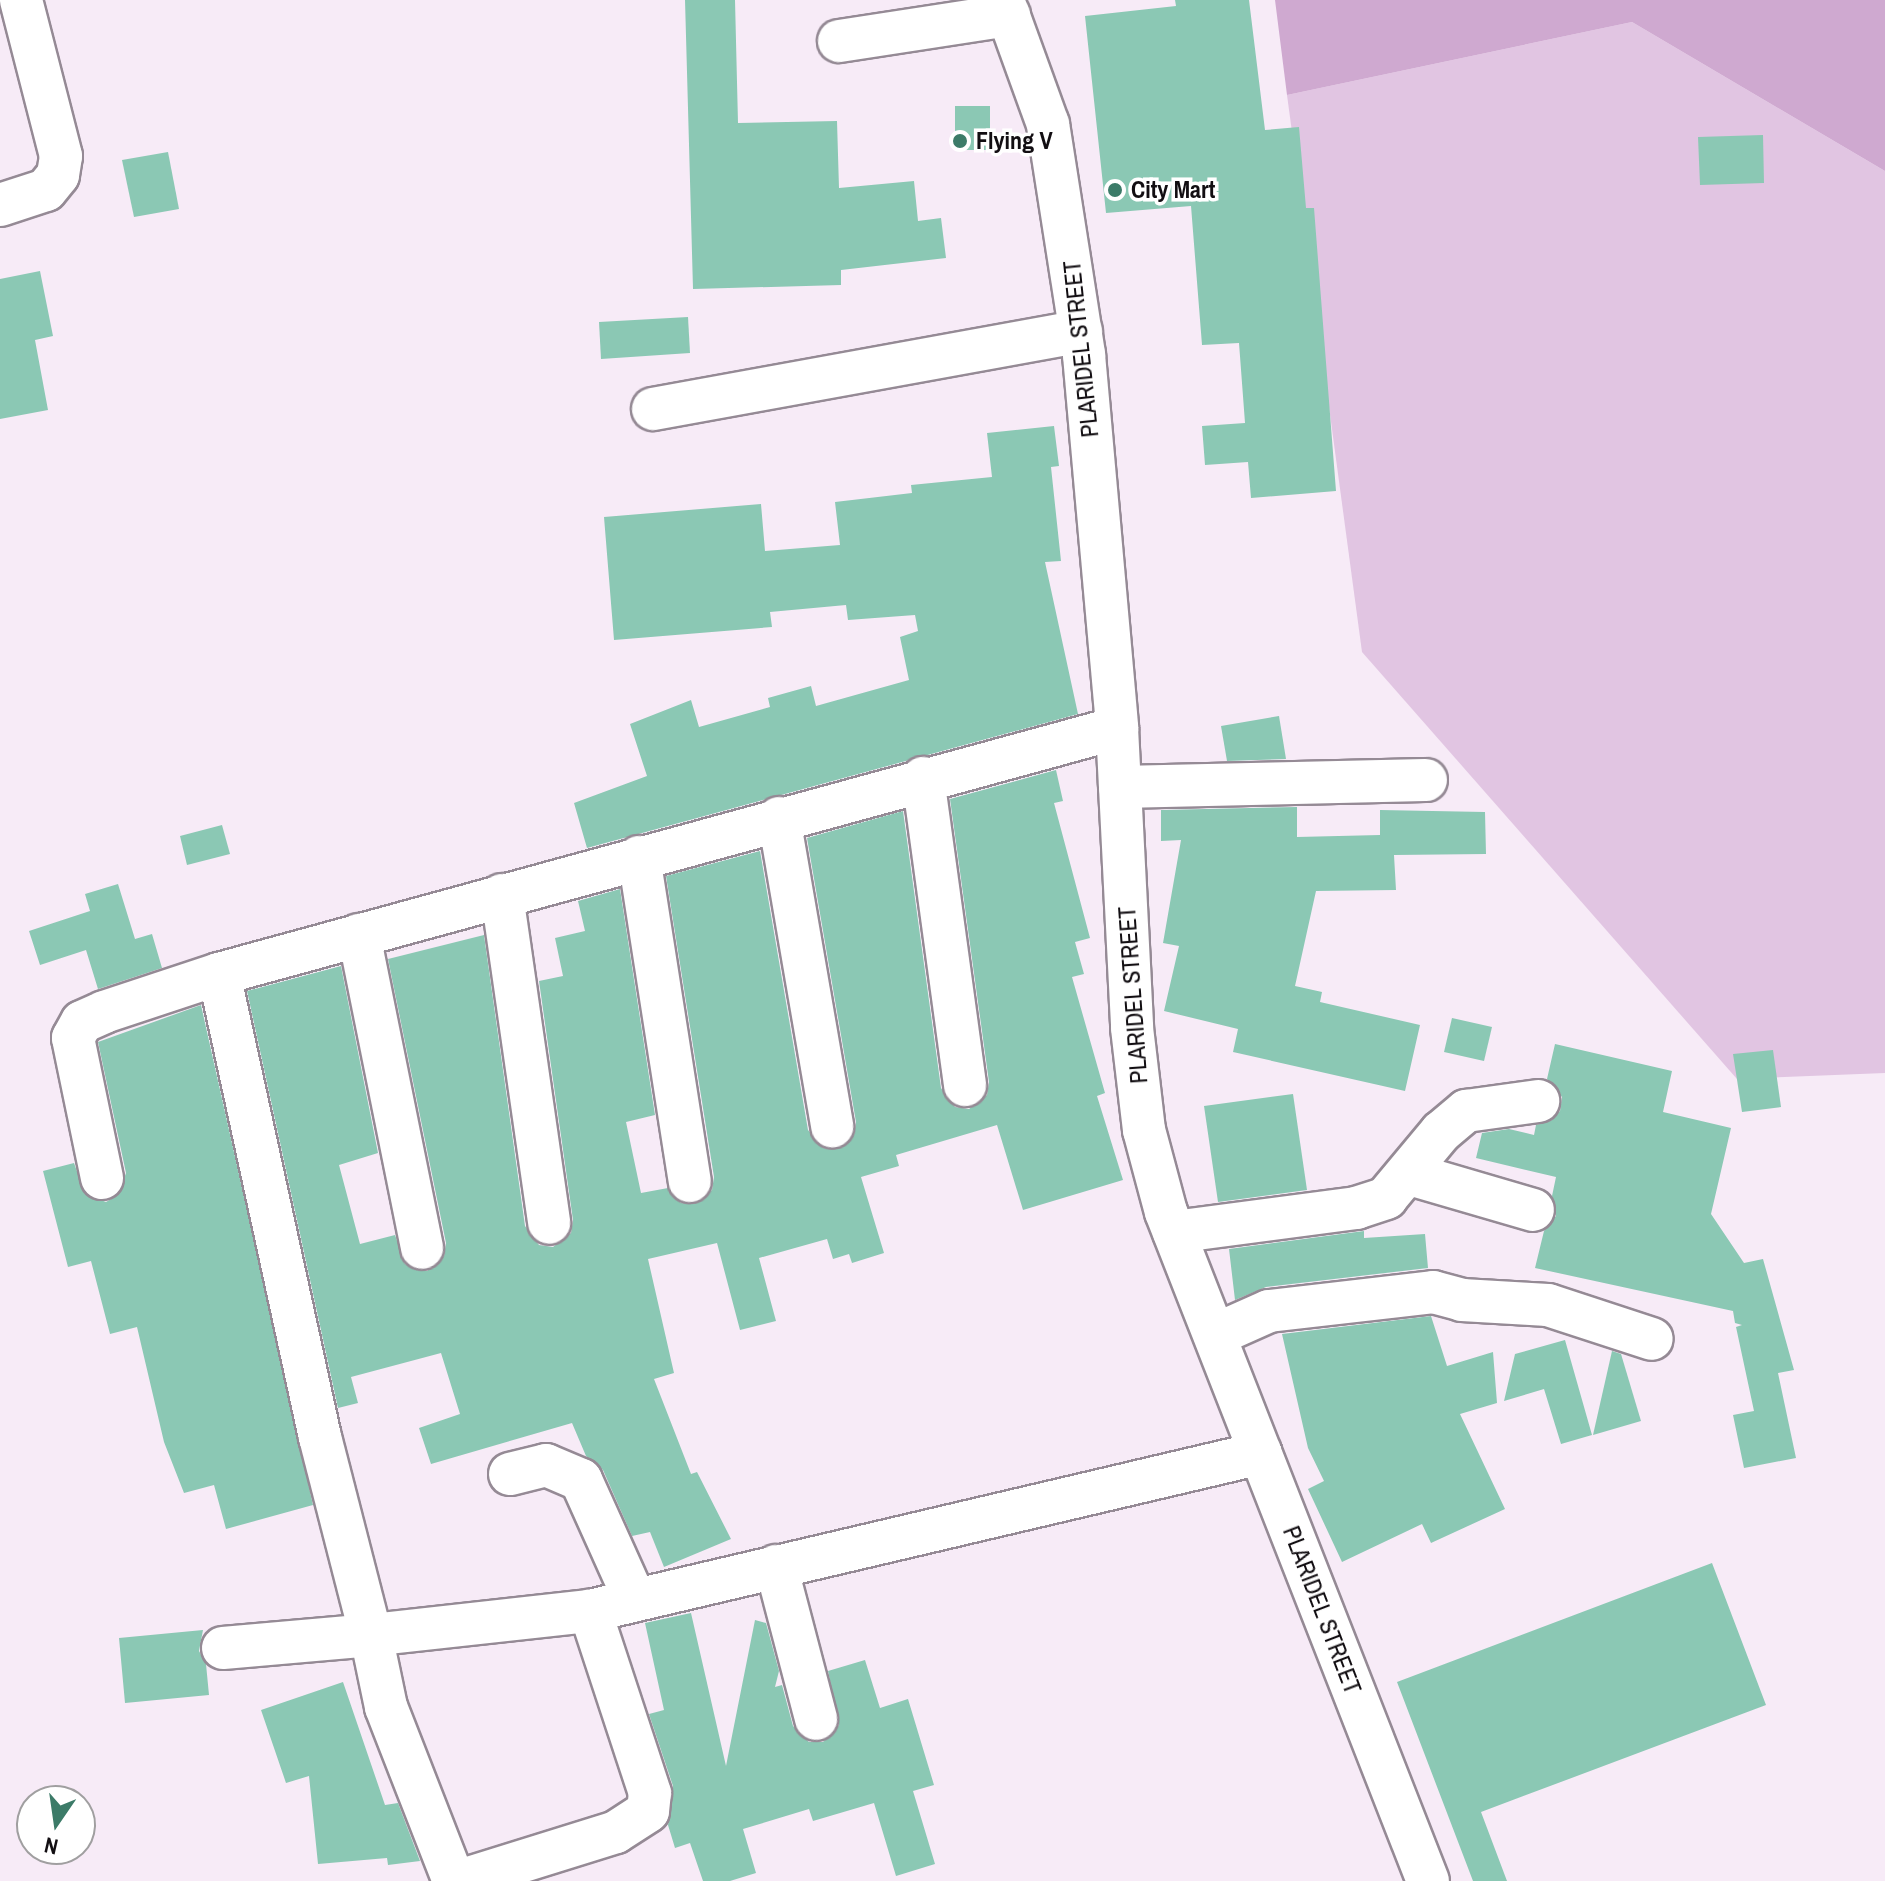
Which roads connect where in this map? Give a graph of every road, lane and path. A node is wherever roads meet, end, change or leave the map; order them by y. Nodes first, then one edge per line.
1 (21, 0) edge
2 (1014, 5) edge
3 (839, 41) dead end
4 (0, 205) edge
5 (1081, 331) junction
6 (653, 409) dead end
7 (1117, 728) junction
8 (923, 778) junction
9 (1426, 780) dead end
10 (1120, 787) junction
11 (779, 818) junction
12 (639, 857) junction
13 (502, 895) junction
14 (359, 935) junction
15 (219, 974) junction
16 (965, 1085) dead end
17 (1538, 1101) dead end
18 (832, 1126) dead end
19 (1410, 1174) junction
20 (102, 1178) dead end
21 (690, 1181) dead end
22 (1533, 1210) dead end
23 (549, 1223) dead end
24 (1174, 1232) junction
25 (422, 1248) dead end
26 (1215, 1335) junction
27 (1652, 1339) dead end
28 (1261, 1453) junction
29 (510, 1474) dead end
30 (776, 1566) junction
31 (635, 1600) junction
32 (590, 1611) junction
33 (371, 1635) junction
34 (223, 1648) dead end
35 (816, 1719) dead end
36 (456, 1881) edge
37 (1428, 1881) edge

1 - 4 street
2 - 3 street
2 - 5 street, PLARIDEL STREET
5 - 6 street
5 - 7 street, PLARIDEL STREET
7 - 8 street
7 - 10 street, PLARIDEL STREET
8 - 11 street
8 - 16 street
9 - 10 street
10 - 24 street, PLARIDEL STREET
11 - 12 street
11 - 18 street
12 - 13 street
12 - 21 street
13 - 14 street
13 - 23 street
14 - 15 street
14 - 25 street
15 - 20 street
15 - 33 street
17 - 19 street
19 - 22 street
19 - 24 street
24 - 26 street, PLARIDEL STREET
26 - 27 street
26 - 28 street, PLARIDEL STREET
28 - 30 street
28 - 37 street, PLARIDEL STREET
29 - 31 street
30 - 31 street
30 - 35 street
31 - 32 street
32 - 33 street
32 - 36 street
33 - 34 street
33 - 36 street

